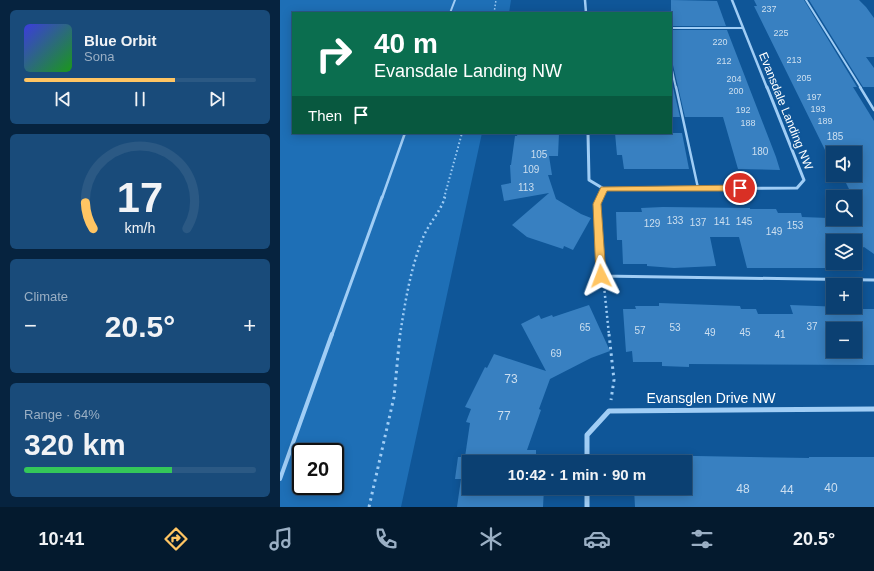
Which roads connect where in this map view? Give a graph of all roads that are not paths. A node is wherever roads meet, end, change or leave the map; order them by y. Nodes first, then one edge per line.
1 (455, 0) edge
2 (585, 0) edge
3 (732, 0) edge
4 (806, 0) edge
5 (450, 12) edge
6 (586, 12) edge
7 (672, 28) edge
8 (743, 28) junction
9 (672, 71) edge
10 (874, 110) edge
11 (405, 134) edge
12 (588, 134) edge
13 (698, 188) junction
14 (604, 189) junction
15 (874, 280) edge
16 (874, 409) edge
17 (587, 455) edge
18 (280, 479) edge
19 (587, 495) edge
20 (587, 507) edge

1 - 5 lane
2 - 6 street
3 - 8 street, Evansdale Landing NW
4 - 10 lane
7 - 8 lane
8 - 13 street, Evansdale Landing NW
9 - 13 lane
11 - 18 lane
12 - 14 street
13 - 14 street, Evansdale Landing NW
14 - 15 lane
16 - 17 street, Evansglen Drive NW
19 - 20 street

